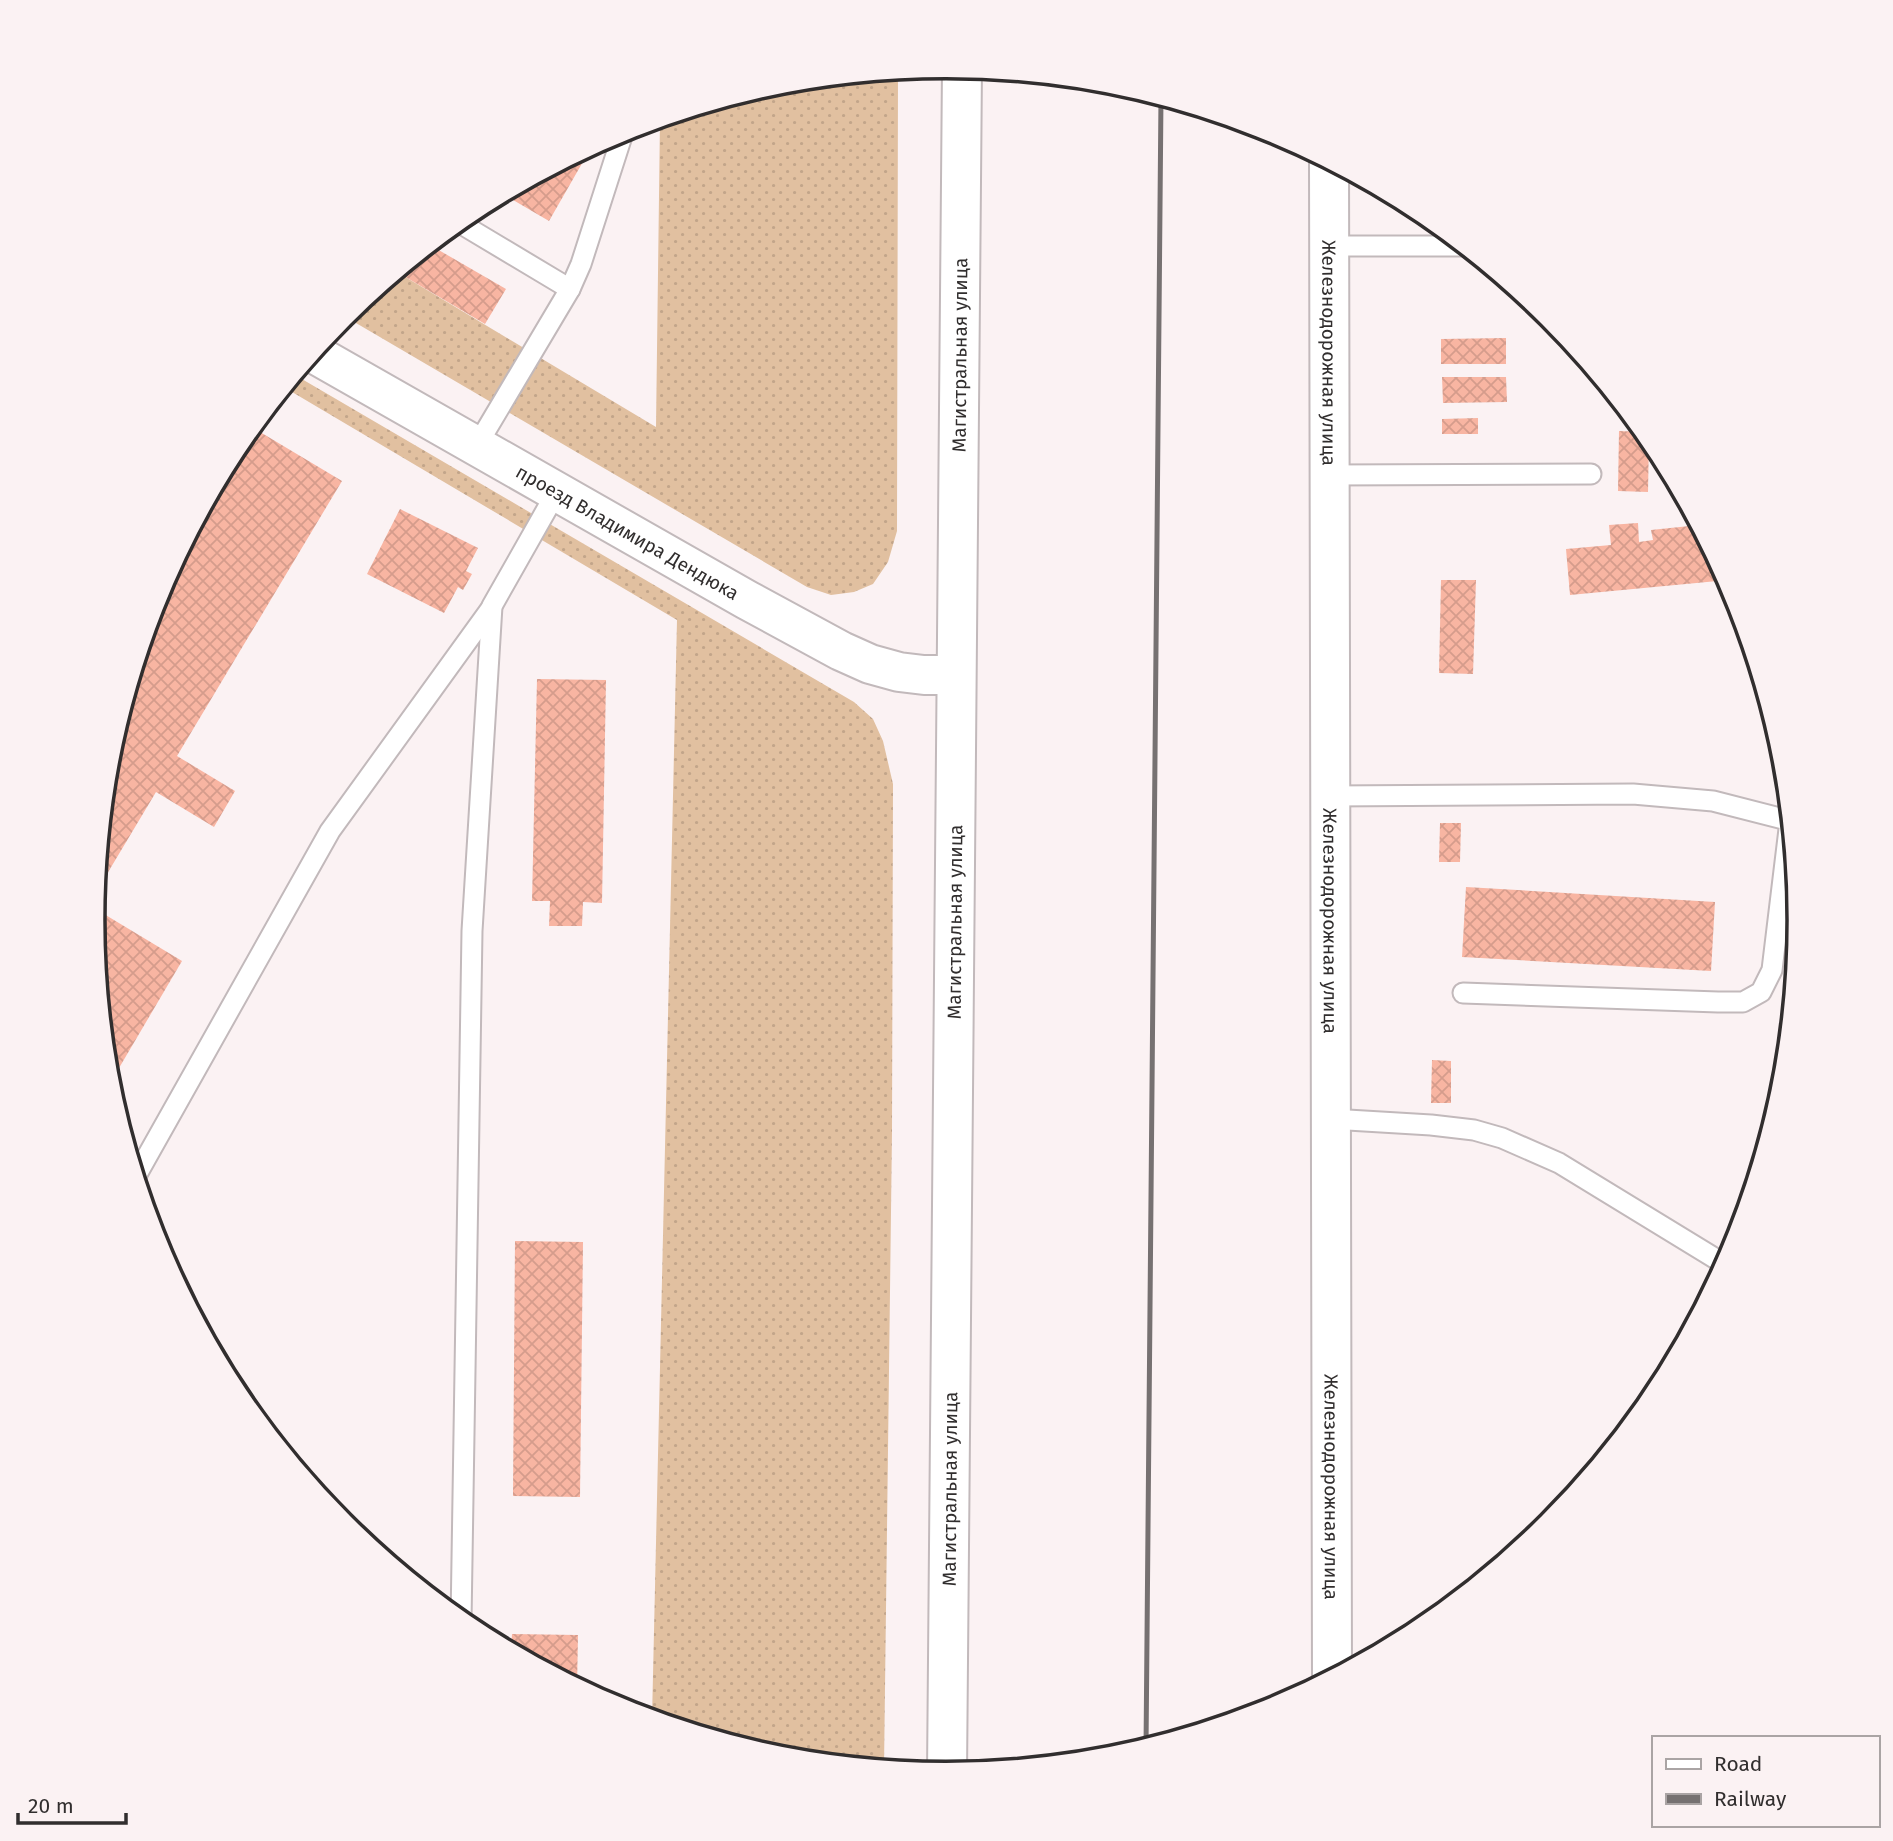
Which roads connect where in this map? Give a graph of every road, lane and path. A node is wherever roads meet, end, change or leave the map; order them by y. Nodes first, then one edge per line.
1 (962, 80) edge
2 (619, 145) edge
3 (1329, 171) edge
4 (469, 228) edge
5 (1329, 246) junction
6 (1449, 246) edge
7 (570, 289) junction
8 (321, 358) edge
9 (476, 447) junction
10 (1591, 474) dead end
11 (1329, 475) junction
12 (556, 493) junction
13 (492, 606) junction
14 (956, 675) junction
15 (1330, 796) junction
16 (1782, 819) edge
17 (1785, 859) edge
18 (1463, 993) dead end
19 (1331, 1119) junction
20 (142, 1166) edge
21 (1717, 1259) edge
22 (461, 1607) edge
23 (1332, 1668) edge
24 (947, 1762) edge

1 - 14 street, Магистральная улица
2 - 7 lane
3 - 5 street, Железнодорожная улица
4 - 7 lane
5 - 6 lane
5 - 11 street, Железнодорожная улица
7 - 9 lane
8 - 9 street, проезд Владимира Дендюка
9 - 12 street, проезд Владимира Дендюка
10 - 11 lane
11 - 15 street, Железнодорожная улица
12 - 13 lane
12 - 14 street, проезд Владимира Дендюка
13 - 20 lane
13 - 22 lane
14 - 24 street, Магистральная улица
15 - 16 lane
15 - 19 street, Железнодорожная улица
17 - 18 lane
19 - 21 lane
19 - 23 street, Железнодорожная улица

